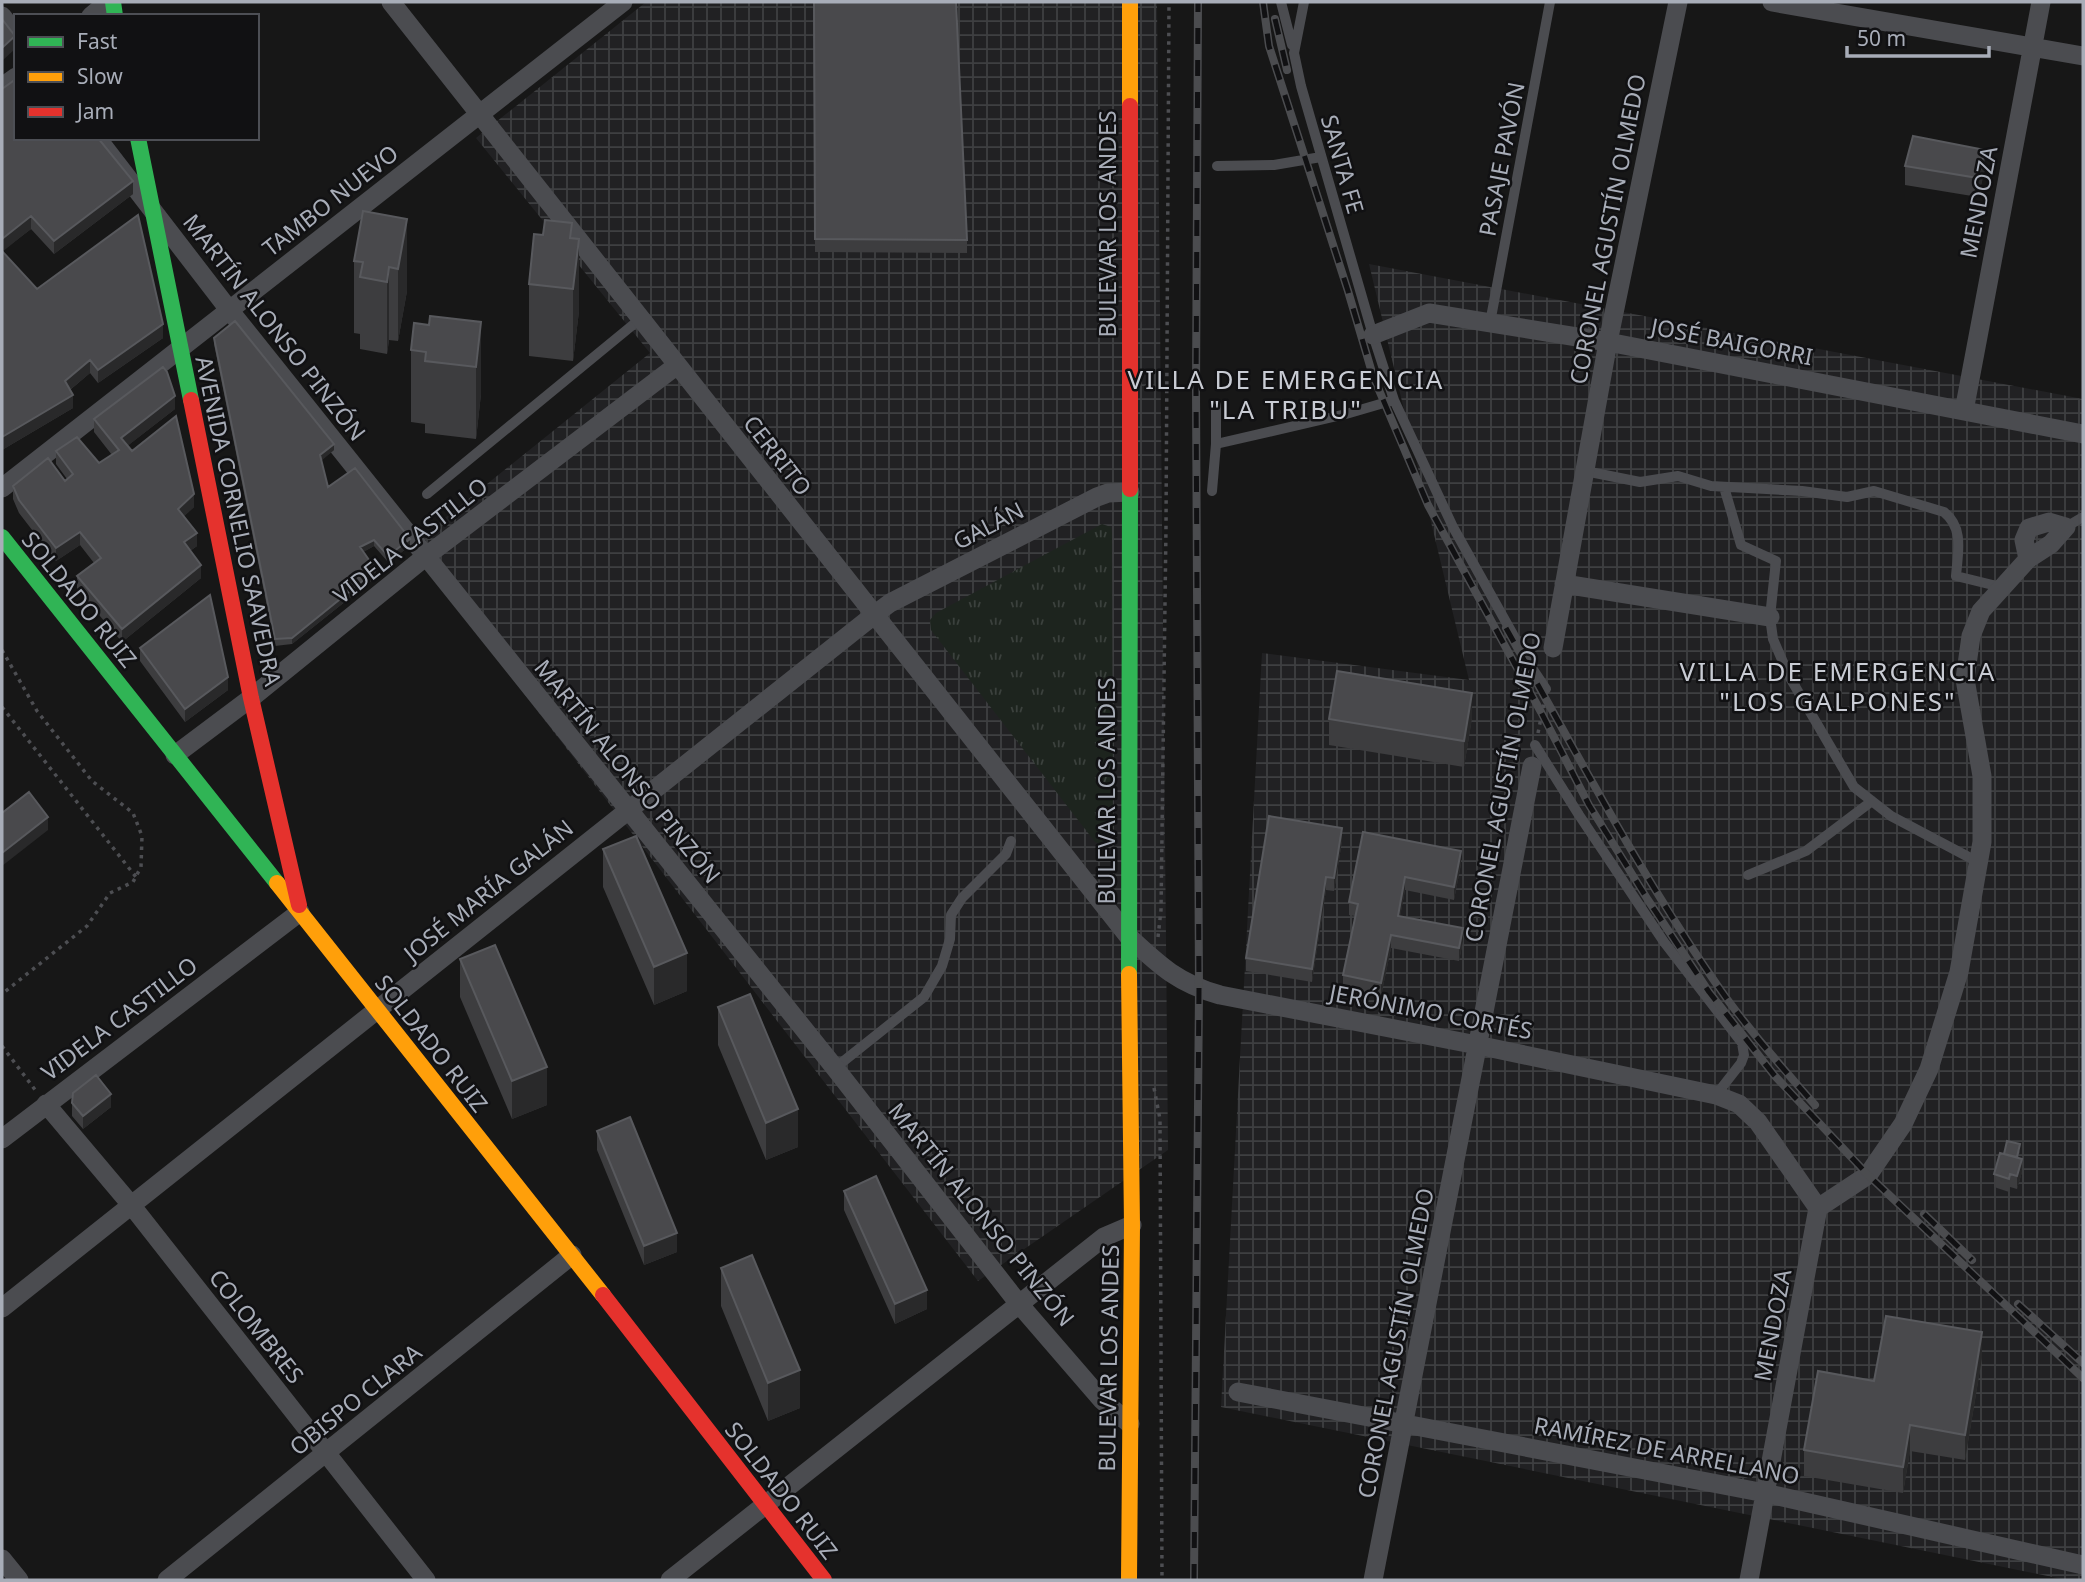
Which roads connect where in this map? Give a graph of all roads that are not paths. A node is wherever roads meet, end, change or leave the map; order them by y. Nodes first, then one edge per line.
1 (111, 2) edge
2 (391, 2) edge
3 (623, 2) edge
4 (1130, 2) edge
5 (1281, 2) edge
6 (1304, 2) edge
7 (1550, 2) edge
8 (1678, 2) edge
9 (1772, 2) edge
10 (2041, 2) edge
11 (600, 9) edge
12 (94, 14) edge
13 (2, 16) edge
14 (14, 31) edge
15 (2032, 47) junction
16 (1294, 53) junction
17 (2083, 56) edge
18 (480, 113) junction
19 (99, 140) edge
20 (138, 140) edge
21 (1321, 157) junction
22 (1217, 166) dead end
23 (150, 208) junction
24 (230, 311) junction
25 (640, 319) junction
26 (1490, 323) junction
27 (1373, 335) junction
28 (1608, 342) junction
29 (180, 350) junction
30 (676, 366) junction
31 (1394, 400) junction
32 (1216, 405) dead end
33 (1964, 411) junction
34 (2083, 434) edge
35 (1216, 444) junction
36 (1585, 471) junction
37 (1724, 487) junction
38 (2, 488) edge
39 (1212, 491) dead end
40 (1130, 492) junction
41 (427, 494) dead end
42 (2075, 522) edge
43 (2, 537) edge
44 (425, 557) junction
45 (1564, 584) junction
46 (2001, 587) junction
47 (874, 615) junction
48 (1770, 617) junction
49 (1553, 648) dead end
50 (1546, 689) road end
51 (251, 698) junction
52 (1535, 745) road end
53 (175, 755) junction
54 (1532, 766) dead end
55 (1871, 801) junction
56 (628, 810) junction
57 (1011, 841) dead end
58 (1978, 862) junction
59 (1748, 875) dead end
60 (300, 912) junction
61 (1129, 937) junction
62 (377, 1010) junction
63 (1477, 1045) junction
64 (835, 1068) junction
65 (1716, 1095) junction
66 (46, 1104) junction
67 (2, 1139) edge
68 (132, 1206) junction
69 (1818, 1208) junction
70 (1132, 1225) junction
71 (572, 1255) junction
72 (1020, 1304) junction
73 (2, 1308) edge
74 (1238, 1392) dead end
75 (1130, 1424) junction
76 (1405, 1424) junction
77 (326, 1455) junction
78 (1765, 1493) junction
79 (765, 1505) junction
80 (2, 1559) edge
81 (2083, 1565) edge
82 (19, 1580) edge
83 (167, 1580) edge
84 (426, 1580) edge
85 (670, 1580) edge
86 (824, 1580) edge
87 (1129, 1580) edge
88 (1373, 1580) edge
89 (1749, 1580) edge

1 - 12 street
2 - 18 street, CERRITO
3 - 11 street, TAMBO NUEVO
4 - 40 main road, BULEVAR LOS ANDES
5 - 16 lane
6 - 16 lane, SANTA FE
7 - 26 lane, PASAJE PAVÓN
8 - 28 street, CORONEL AGUSTÍN OLMEDO
9 - 15 street
10 - 15 street, MENDOZA
11 - 18 street, TAMBO NUEVO
13 - 14 street
15 - 17 street
15 - 33 street, MENDOZA
16 - 21 lane, SANTA FE
18 - 24 street, TAMBO NUEVO
18 - 25 street, CERRITO
19 - 23 street, MARTÍN ALONSO PINZÓN
20 - 23 main road, AVENIDA CORNELIO SAAVEDRA
21 - 22 lane
21 - 27 lane, SANTA FE
23 - 24 street, MARTÍN ALONSO PINZÓN
23 - 29 main road, AVENIDA CORNELIO SAAVEDRA
24 - 29 street, TAMBO NUEVO
24 - 44 street, MARTÍN ALONSO PINZÓN
25 - 30 street, CERRITO
25 - 41 lane
26 - 27 street, JOSÉ BAIGORRI
26 - 28 street, JOSÉ BAIGORRI
27 - 31 lane, SANTA FE
28 - 33 street, JOSÉ BAIGORRI
28 - 36 street, CORONEL AGUSTÍN OLMEDO
29 - 38 street, TAMBO NUEVO
29 - 51 main road, AVENIDA CORNELIO SAAVEDRA
30 - 44 street, VIDELA CASTILLO
30 - 47 street, CERRITO
31 - 35 lane
31 - 50 lane, SANTA FE
32 - 35 lane
33 - 34 street, JOSÉ BAIGORRI
35 - 39 lane
36 - 37 lane
36 - 45 street, CORONEL AGUSTÍN OLMEDO
37 - 46 lane
37 - 48 lane
40 - 47 street, GALÁN
40 - 61 main road, BULEVAR LOS ANDES
42 - 46 street
43 - 53 main road, SOLDADO RUIZ
44 - 51 street, VIDELA CASTILLO
44 - 56 street, MARTÍN ALONSO PINZÓN
45 - 48 street
45 - 49 street, CORONEL AGUSTÍN OLMEDO
46 - 58 street
47 - 56 street, JOSÉ MARÍA GALÁN
47 - 61 street, CERRITO
48 - 55 lane
51 - 53 street, VIDELA CASTILLO
51 - 60 main road, AVENIDA CORNELIO SAAVEDRA
52 - 65 lane
53 - 60 main road, SOLDADO RUIZ
54 - 63 street, CORONEL AGUSTÍN OLMEDO
55 - 58 lane
55 - 59 lane
56 - 62 street, JOSÉ MARÍA GALÁN
56 - 64 street, MARTÍN ALONSO PINZÓN
57 - 64 lane
58 - 69 street
60 - 62 main road, SOLDADO RUIZ
60 - 66 street, VIDELA CASTILLO
61 - 63 street, JERÓNIMO CORTÉS
61 - 70 main road, BULEVAR LOS ANDES
62 - 68 street, JOSÉ MARÍA GALÁN
62 - 71 main road, SOLDADO RUIZ
63 - 65 street, JERÓNIMO CORTÉS
63 - 76 street, CORONEL AGUSTÍN OLMEDO
64 - 72 street, MARTÍN ALONSO PINZÓN
65 - 69 street, JERÓNIMO CORTÉS
66 - 67 street, VIDELA CASTILLO
66 - 68 street, COLOMBRES
68 - 73 street, JOSÉ MARÍA GALÁN
68 - 77 street, COLOMBRES
69 - 78 street, MENDOZA
70 - 72 street
70 - 75 main road, BULEVAR LOS ANDES
71 - 77 street, OBISPO CLARA
71 - 79 main road, SOLDADO RUIZ
72 - 75 street, MARTÍN ALONSO PINZÓN
72 - 79 street
74 - 76 street, RAMÍREZ DE ARRELLANO
75 - 87 main road, BULEVAR LOS ANDES
76 - 78 street, RAMÍREZ DE ARRELLANO
76 - 88 street, CORONEL AGUSTÍN OLMEDO
77 - 83 street, OBISPO CLARA
77 - 84 street, COLOMBRES
78 - 81 street, RAMÍREZ DE ARRELLANO
78 - 89 street, MENDOZA
79 - 85 street
79 - 86 main road, SOLDADO RUIZ
80 - 82 street

